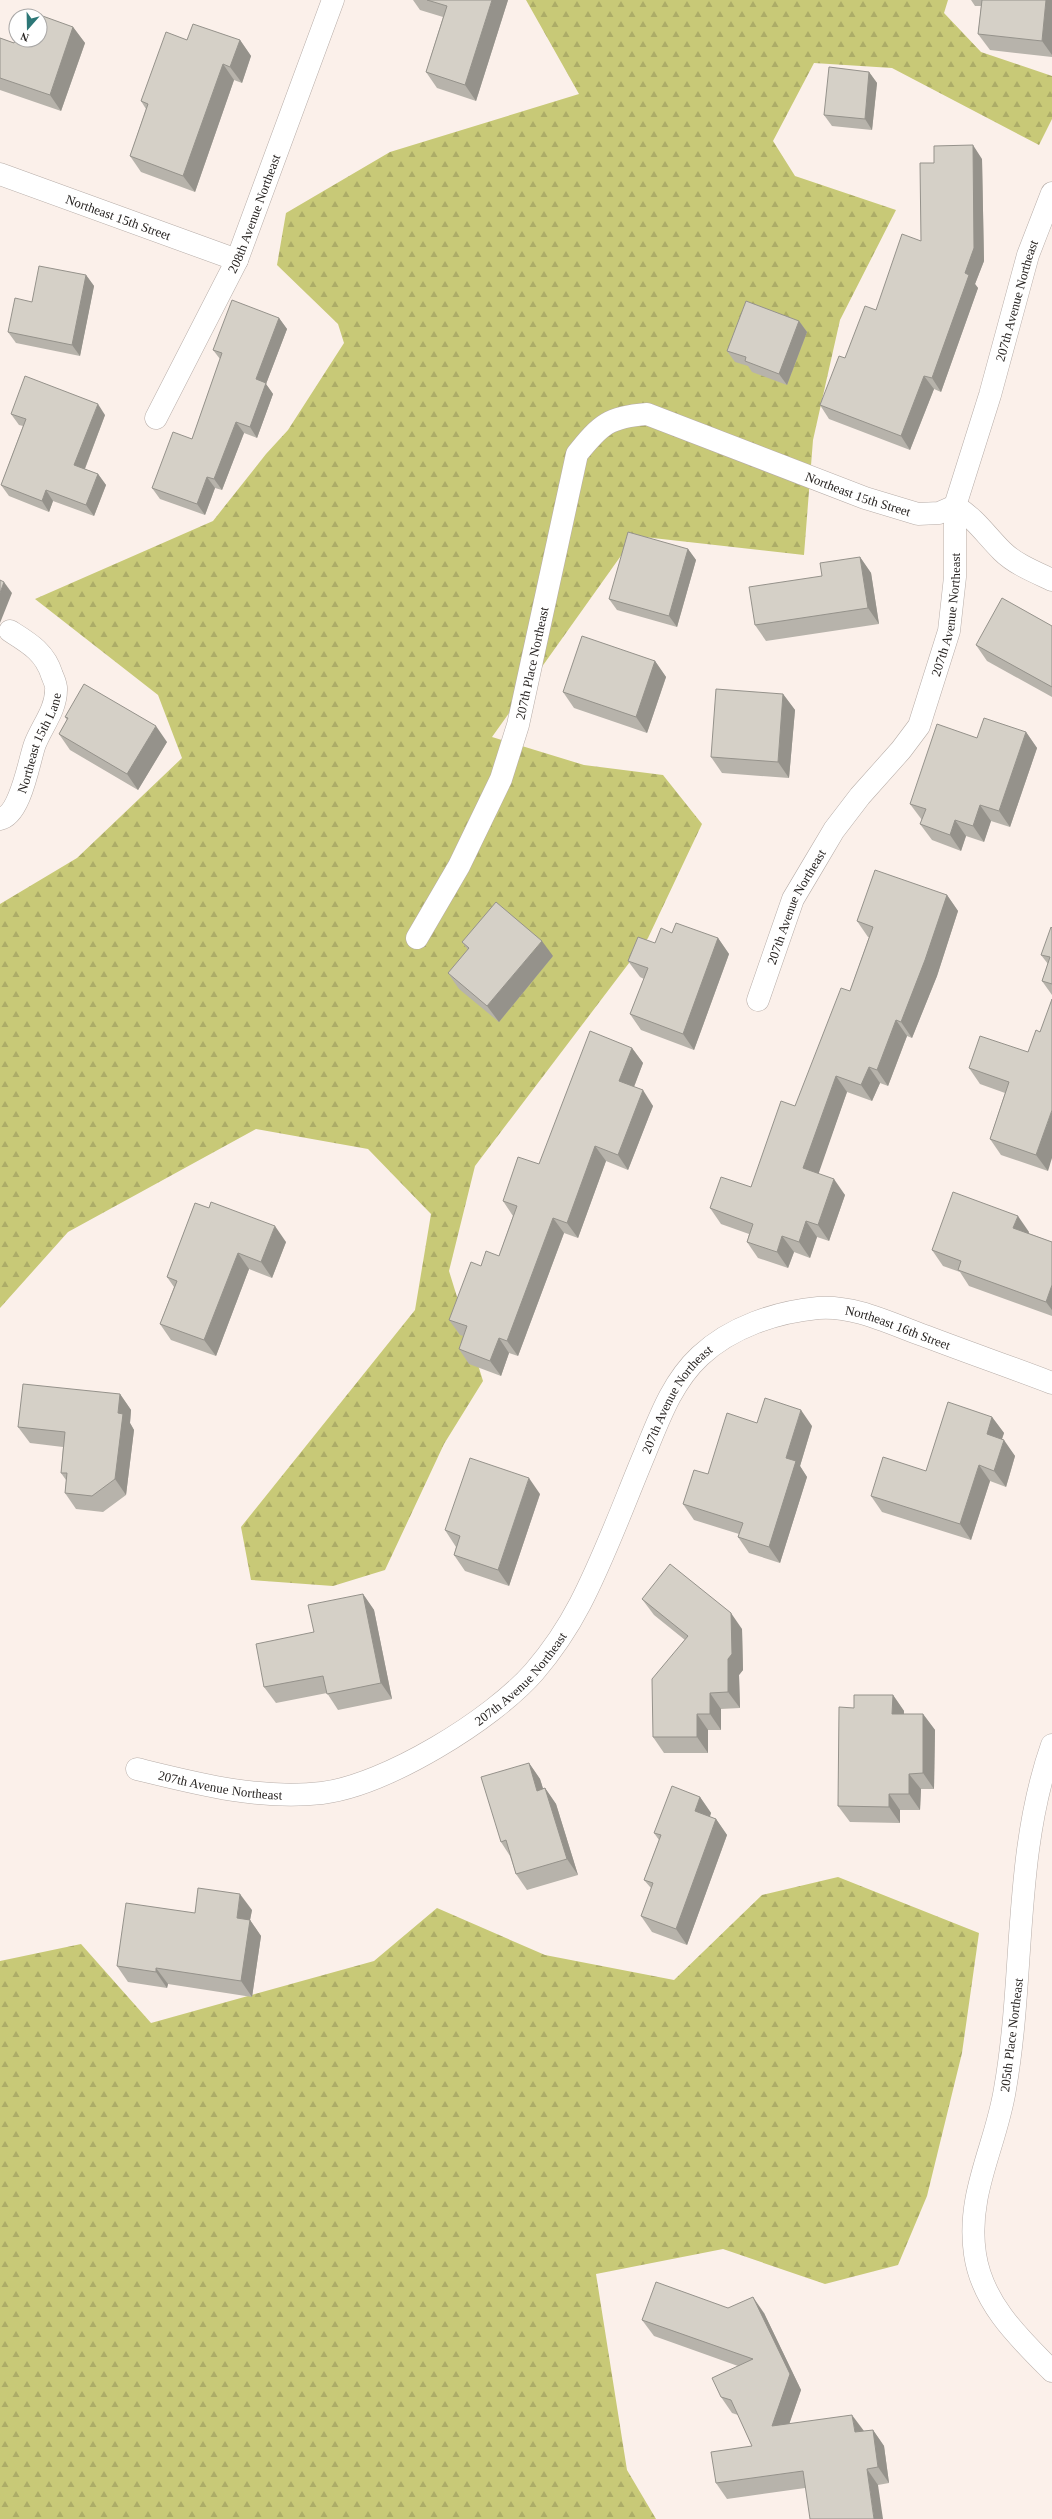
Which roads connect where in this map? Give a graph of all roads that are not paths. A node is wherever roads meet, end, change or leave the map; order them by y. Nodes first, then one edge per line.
1 (332, 0) edge
2 (0, 174) edge
3 (1052, 193) edge
4 (237, 260) junction
5 (647, 414) joint
6 (156, 418) dead end
7 (955, 506) junction
8 (1052, 580) edge
9 (10, 631) dead end
10 (0, 819) edge
11 (417, 938) dead end
12 (758, 1000) dead end
13 (740, 1328) joint
14 (1052, 1383) edge
15 (1052, 1745) edge
16 (137, 1769) dead end
17 (1052, 2371) edge

1 - 4 street, 208th Avenue Northeast
2 - 4 street, Northeast 15th Street
3 - 7 street, 207th Avenue Northeast
4 - 6 street, 208th Avenue Northeast
5 - 7 street, Northeast 15th Street
5 - 11 street, 207th Place Northeast
7 - 8 street
7 - 12 street, 207th Avenue Northeast
9 - 10 street, Northeast 15th Lane
13 - 14 street, Northeast 16th Street
13 - 16 street, 207th Avenue Northeast
15 - 17 street, 205th Place Northeast

